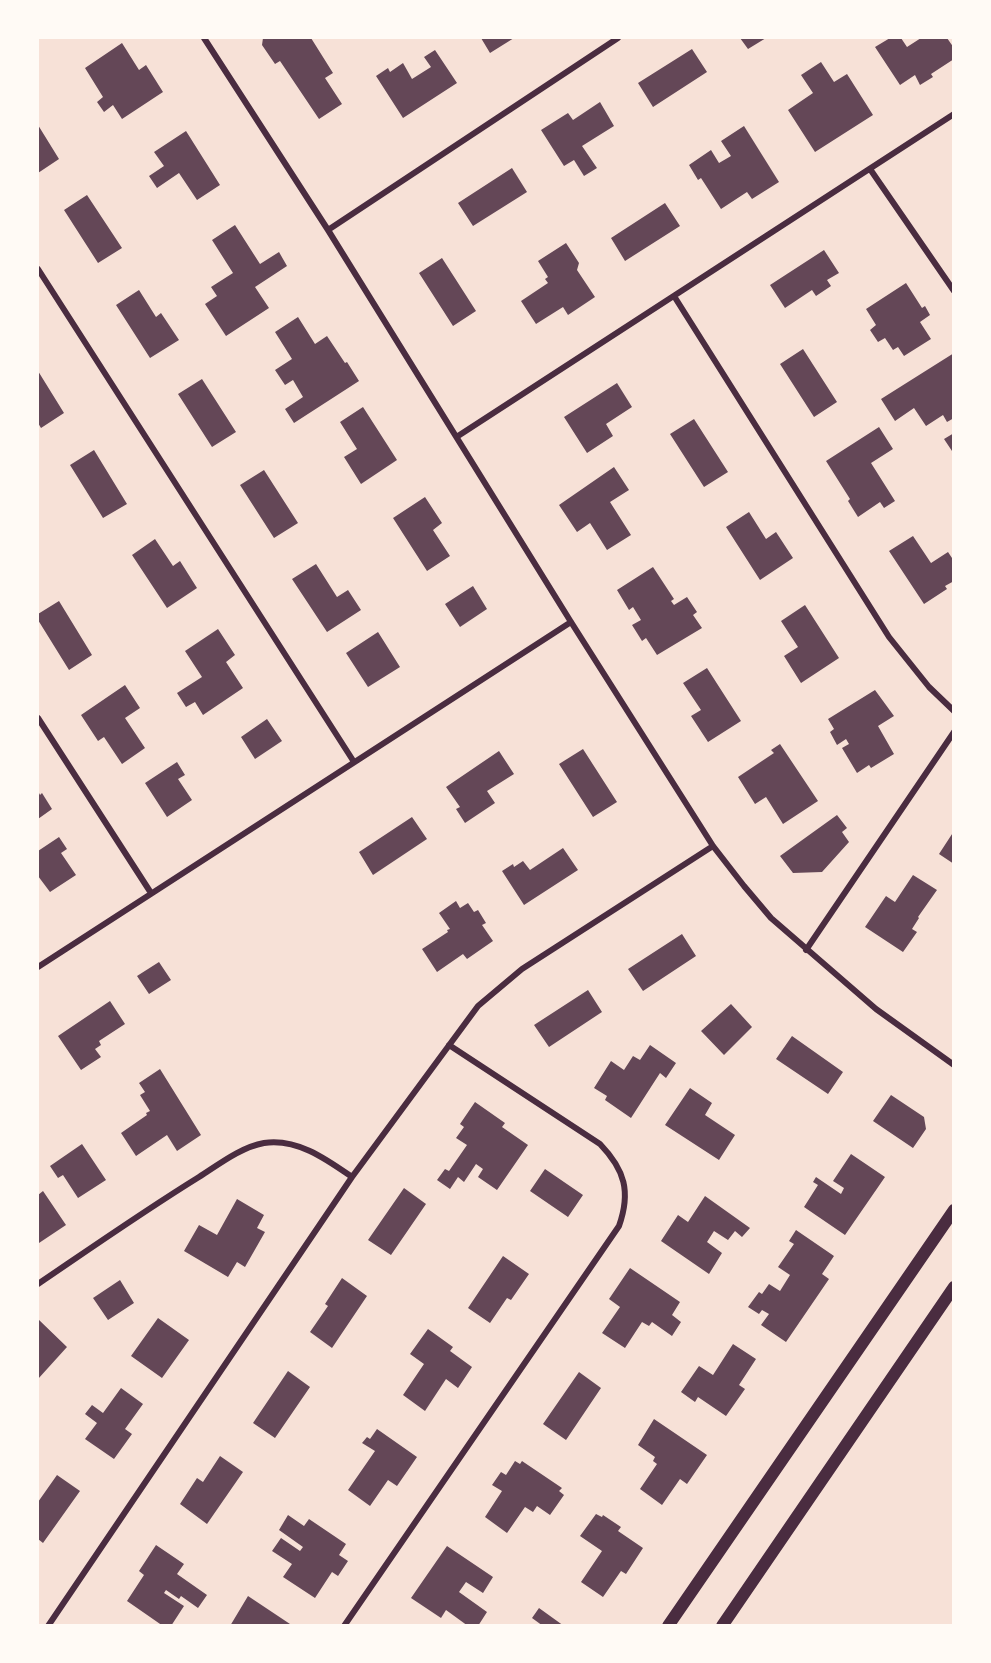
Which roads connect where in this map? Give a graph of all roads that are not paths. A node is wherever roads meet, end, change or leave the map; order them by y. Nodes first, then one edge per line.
1 (204, 38) edge
2 (618, 38) edge
3 (954, 114) edge
4 (870, 169) junction
5 (328, 230) junction
6 (38, 269) edge
7 (954, 291) edge
8 (674, 296) junction
9 (458, 436) junction
10 (571, 622) junction
11 (954, 711) edge
12 (38, 718) edge
13 (954, 732) edge
14 (354, 762) junction
15 (713, 846) junction
16 (151, 893) junction
17 (806, 950) junction
18 (38, 967) edge
19 (449, 1045) junction
20 (954, 1065) edge
21 (352, 1177) junction
22 (954, 1210) edge
23 (38, 1284) edge
24 (954, 1287) edge
25 (48, 1626) edge
26 (344, 1626) edge
27 (668, 1626) edge
28 (722, 1626) edge

1 - 5 street
2 - 5 street
3 - 4 street
4 - 7 street
4 - 8 street
5 - 9 street
6 - 14 street
8 - 9 street
8 - 11 street
9 - 10 street
10 - 14 street
10 - 15 street
12 - 16 street
13 - 17 street
14 - 16 street
15 - 17 street
15 - 19 street
16 - 18 street
17 - 20 street
19 - 21 street
19 - 26 street
21 - 23 street
21 - 25 street
22 - 27 main road
24 - 28 main road

